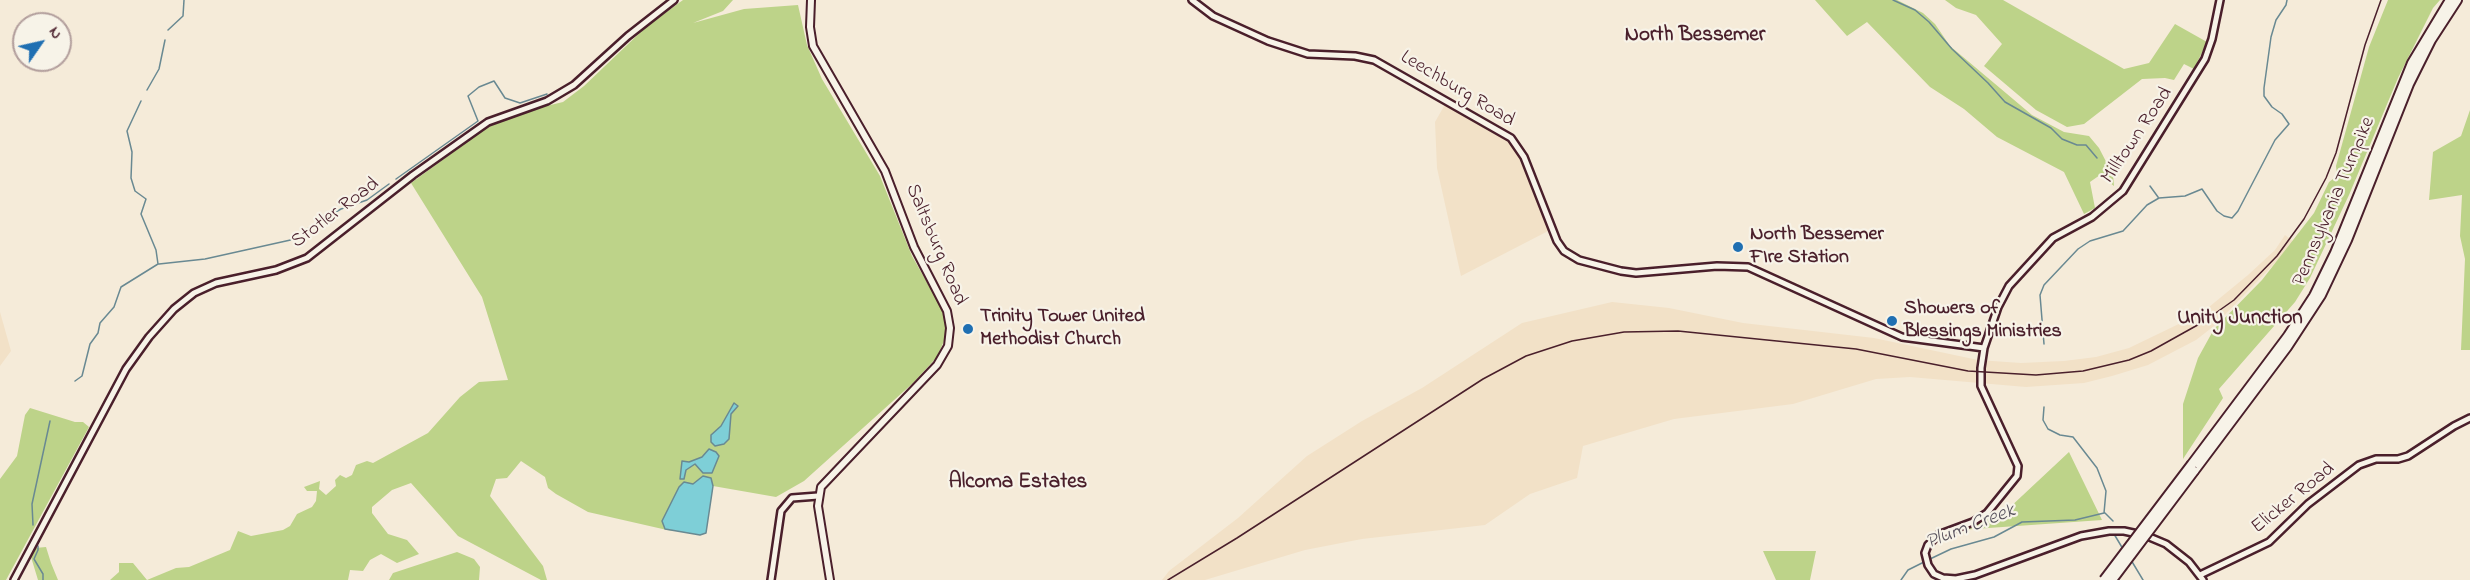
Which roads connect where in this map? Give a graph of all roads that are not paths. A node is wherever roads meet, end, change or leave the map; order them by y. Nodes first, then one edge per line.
1 (674, 0) edge
2 (811, 0) edge
3 (1192, 0) edge
4 (2220, 0) edge
5 (2450, 0) edge
6 (2457, 0) edge
7 (1984, 348) junction
8 (2470, 418) edge
9 (2193, 468) junction
10 (818, 496) junction
11 (1934, 574) junction
12 (2201, 577) edge
13 (1929, 579) edge
14 (14, 580) edge
15 (771, 580) edge
16 (830, 580) edge
17 (2104, 580) edge
18 (2112, 580) edge

1 - 14 street, Stotler Road
2 - 10 main road, Saltsburg Road
3 - 7 street, Leechburg Road
4 - 7 street, Milltown Road
5 - 9 highway, Pennsylvania Turnpike
6 - 9 highway, Pennsylvania Turnpike
7 - 11 street
8 - 12 street, Elicker Road
9 - 17 highway, Pennsylvania Turnpike, bridge
9 - 18 highway, Pennsylvania Turnpike, bridge
10 - 15 street
10 - 16 main road
11 - 12 street
11 - 13 street

